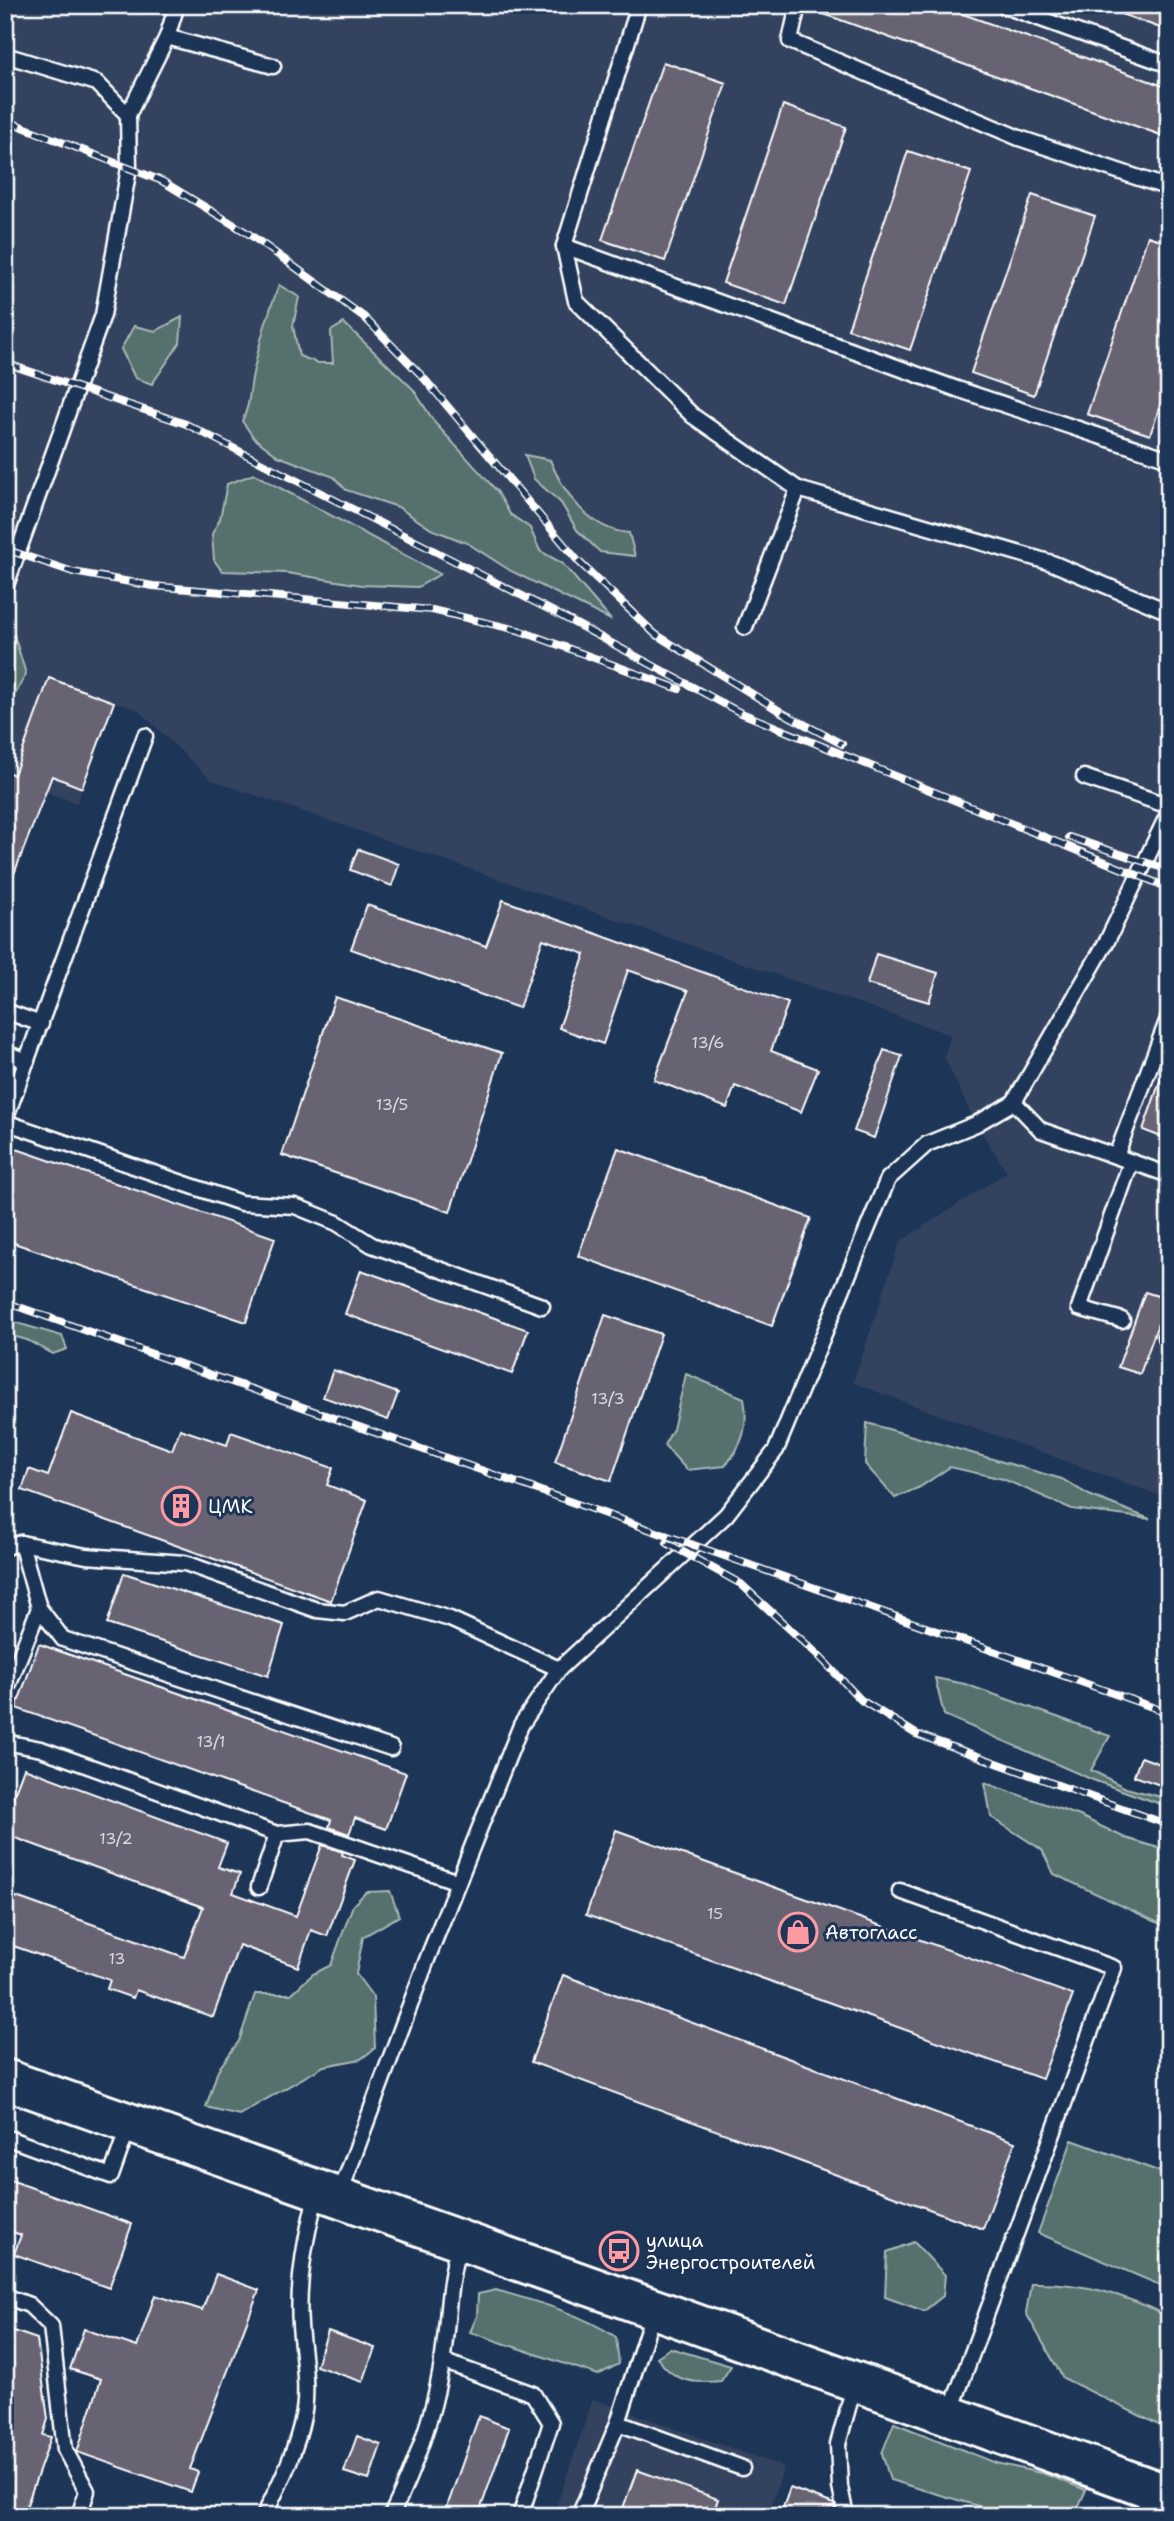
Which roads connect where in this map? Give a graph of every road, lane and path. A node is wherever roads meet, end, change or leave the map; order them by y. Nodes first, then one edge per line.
1 (177, 5) edge
2 (639, 5) edge
3 (798, 5) edge
4 (1002, 5) edge
5 (167, 37) junction
6 (5, 55) edge
7 (1169, 65) edge
8 (272, 66) dead end
9 (128, 115) junction
10 (1169, 188) edge
11 (564, 246) junction
12 (1169, 459) edge
13 (798, 489) junction
14 (5, 588) edge
15 (1169, 612) edge
16 (745, 627) dead end
17 (145, 736) dead end
18 (1084, 777) dead end
19 (1169, 806) edge
20 (1169, 811) edge
21 (5, 1011) edge
22 (1169, 1016) edge
23 (41, 1024) junction
24 (5, 1053) edge
25 (27, 1061) junction
26 (1014, 1102) junction
27 (5, 1121) edge
28 (1116, 1156) junction
29 (1131, 1161) junction
30 (1169, 1175) edge
31 (542, 1306) dead end
32 (1122, 1321) dead end
33 (21, 1543) junction
34 (5, 1547) edge
35 (39, 1608) junction
36 (559, 1669) junction
37 (5, 1694) edge
38 (5, 1742) edge
39 (391, 1748) dead end
40 (276, 1834) junction
41 (458, 1882) junction
42 (259, 1887) dead end
43 (900, 1891) dead end
44 (5, 2079) edge
45 (130, 2124) junction
46 (5, 2137) edge
47 (328, 2195) junction
48 (460, 2242) junction
49 (5, 2296) edge
50 (654, 2309) junction
51 (442, 2361) junction
52 (856, 2381) junction
53 (949, 2415) junction
54 (618, 2423) junction
55 (743, 2468) dead end
56 (1154, 2500) edge
57 (79, 2516) edge
58 (264, 2516) edge
59 (391, 2516) edge
60 (520, 2516) edge
61 (579, 2516) edge
62 (846, 2516) edge

1 - 5 lane
2 - 11 lane
3 - 10 lane
4 - 7 lane
5 - 8 lane
5 - 9 lane
6 - 9 lane
9 - 14 lane
11 - 12 lane
11 - 13 lane
13 - 15 lane
13 - 16 lane
17 - 23 lane
18 - 19 lane
20 - 26 lane
21 - 23 lane
22 - 28 lane
23 - 25 lane
24 - 25 lane
25 - 27 lane
26 - 28 lane
26 - 36 lane
27 - 31 lane
28 - 29 lane
29 - 30 lane
29 - 32 lane
33 - 34 lane
33 - 35 lane
33 - 36 lane
35 - 37 lane
35 - 39 lane
36 - 41 lane
38 - 40 lane
40 - 41 lane
40 - 42 lane
41 - 47 lane
43 - 53 lane
44 - 45 main road
45 - 46 lane
45 - 47 main road
47 - 48 main road
47 - 58 lane
48 - 50 main road
48 - 51 lane
49 - 57 lane
50 - 52 main road
50 - 54 lane
51 - 59 lane
51 - 60 lane
52 - 53 main road
52 - 62 lane
53 - 56 main road
54 - 55 lane
54 - 61 lane

